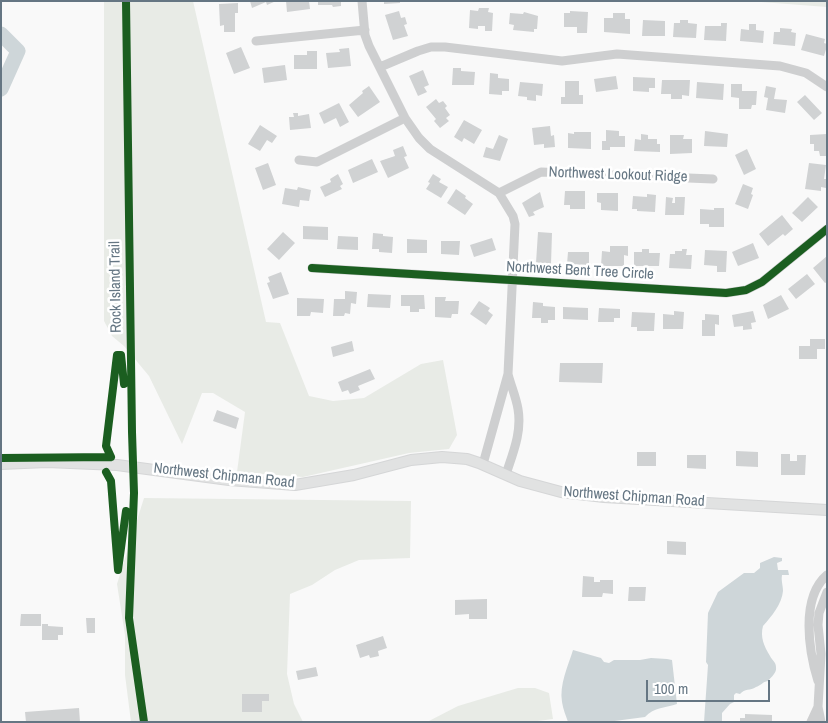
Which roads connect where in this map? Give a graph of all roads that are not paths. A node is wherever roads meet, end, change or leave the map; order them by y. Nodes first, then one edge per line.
1 (362, 1) edge
2 (365, 30) junction
3 (256, 40) dead end
4 (380, 67) junction
5 (827, 87) edge
6 (405, 118) junction
7 (298, 160) dead end
8 (713, 179) dead end
9 (498, 193) junction
10 (827, 230) edge
11 (312, 268) dead end
12 (513, 281) junction
13 (508, 374) junction
14 (1, 464) edge
15 (483, 464) junction
16 (506, 474) junction
17 (827, 510) edge
18 (827, 575) edge
19 (827, 592) edge
20 (819, 684) junction
21 (818, 707) junction
22 (811, 722) edge
23 (821, 722) edge

1 - 2 street
2 - 3 street
2 - 4 street
4 - 5 street
4 - 6 street
6 - 7 street
6 - 9 street
8 - 9 street, Northwest Lookout Ridge
9 - 12 street
10 - 12 street, Northwest Bent Tree Circle
11 - 12 street, Northwest Bent Tree Circle
12 - 13 street
13 - 15 street
13 - 16 street
14 - 15 main road, Northwest Chipman Road
15 - 16 main road, Northwest Chipman Road
16 - 17 main road, Northwest Chipman Road
18 - 20 street
19 - 20 street
20 - 21 street
21 - 22 street
21 - 23 street

